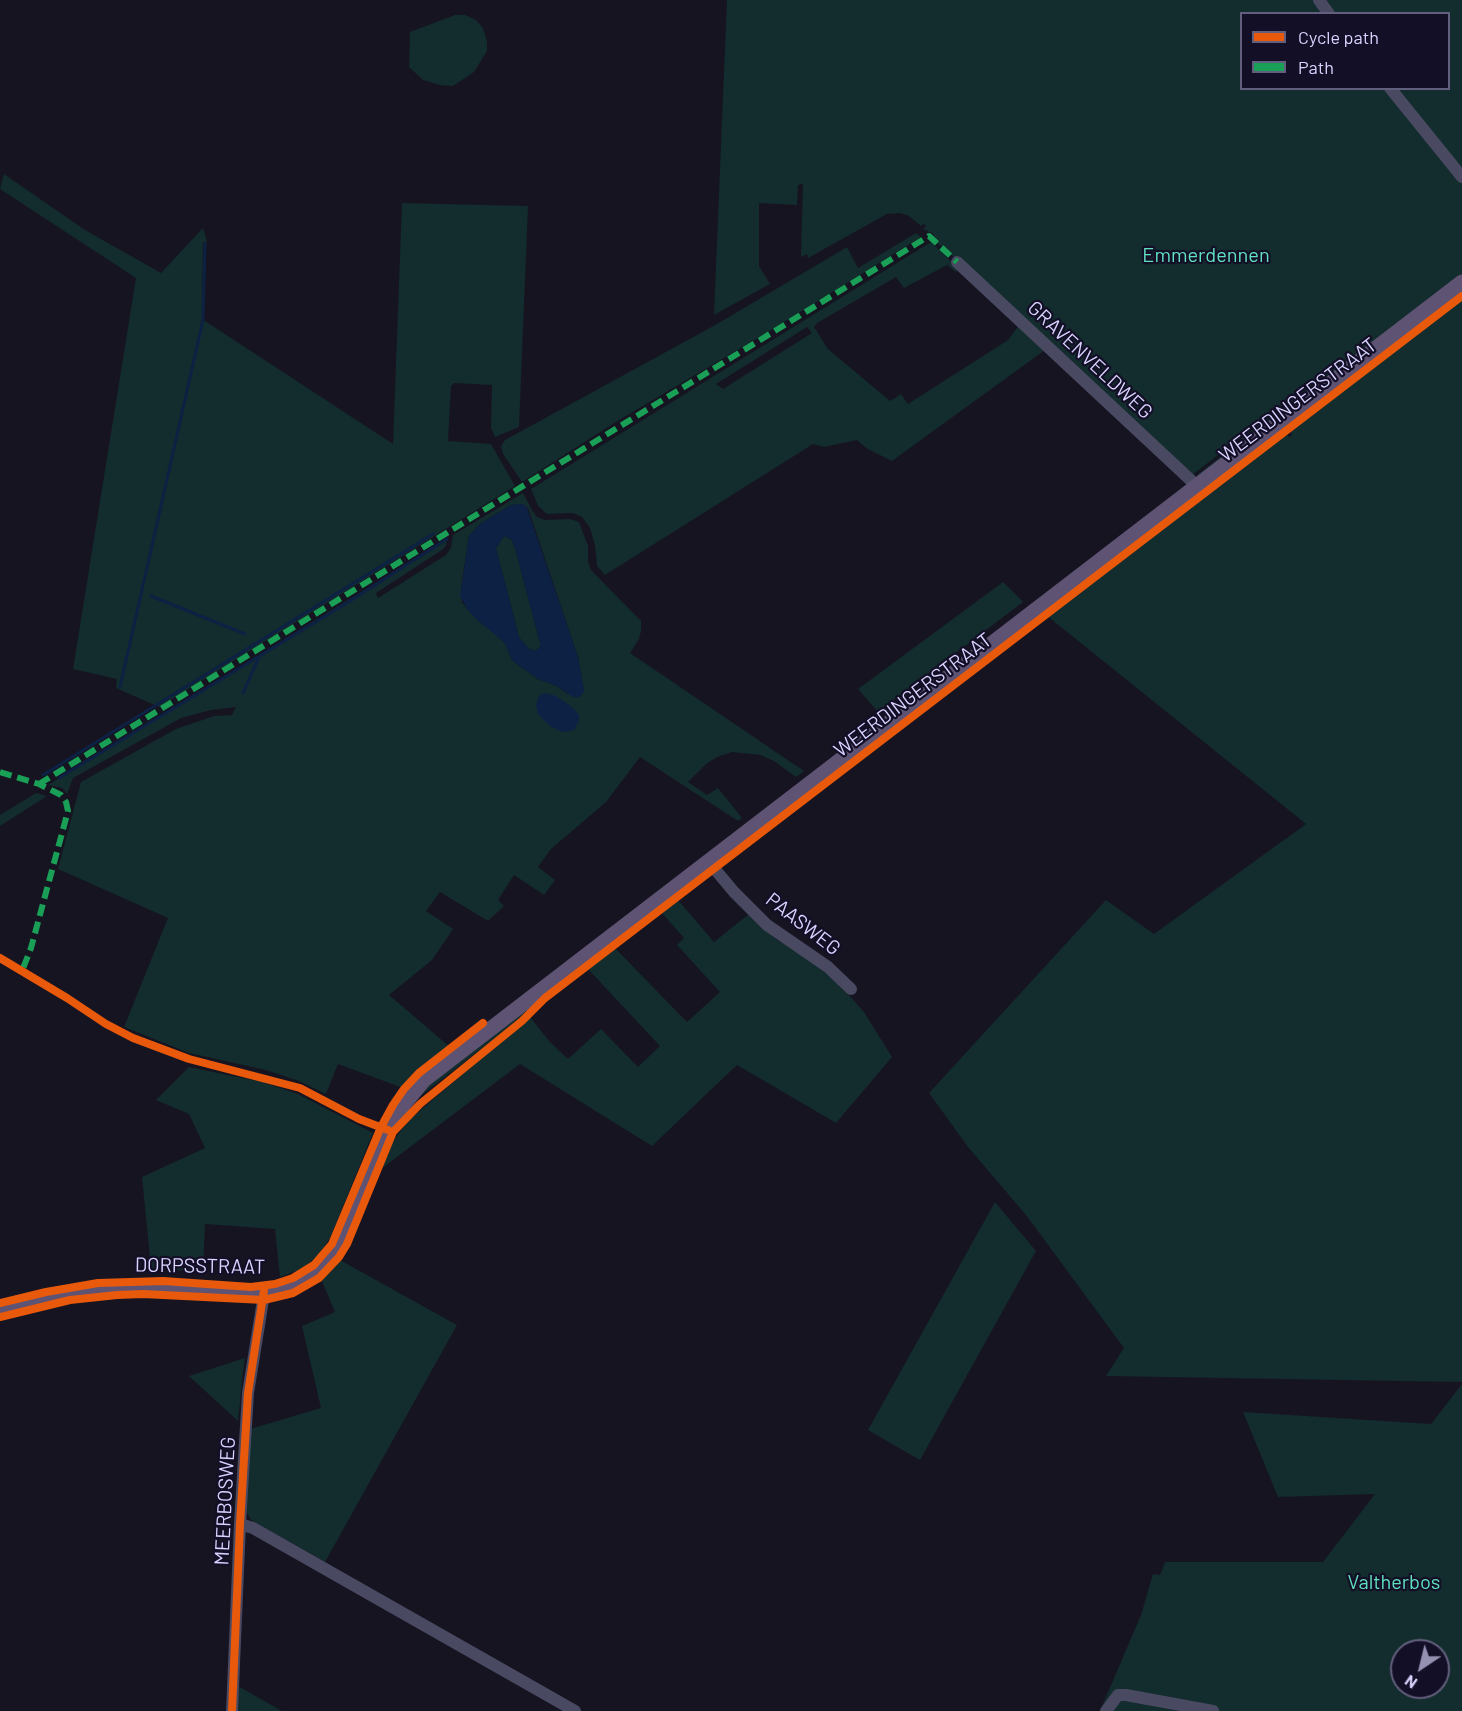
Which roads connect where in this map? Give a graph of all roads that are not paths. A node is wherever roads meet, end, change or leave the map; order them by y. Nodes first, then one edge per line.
1 (1392, 90) edge
2 (1462, 177) edge
3 (957, 262) dead end
4 (1462, 282) edge
5 (1197, 486) junction
6 (708, 861) junction
7 (852, 989) dead end
8 (387, 1129) joint
9 (264, 1294) junction
10 (0, 1309) edge
11 (240, 1524) junction
12 (232, 1711) edge
13 (575, 1711) edge
14 (1106, 1711) edge
15 (1213, 1711) edge

1 - 2 street
3 - 5 street, GRAVENVELDWEG
4 - 5 main road, WEERDINGERSTRAAT
5 - 6 main road, WEERDINGERSTRAAT
6 - 7 street, PAASWEG
6 - 8 main road, WEERDINGERSTRAAT
8 - 9 main road, DORPSSTRAAT
9 - 10 main road, DORPSSTRAAT
9 - 11 street, MEERBOSWEG
11 - 12 street, MEERBOSWEG
11 - 13 street, MEERBOSWEG
14 - 15 street

